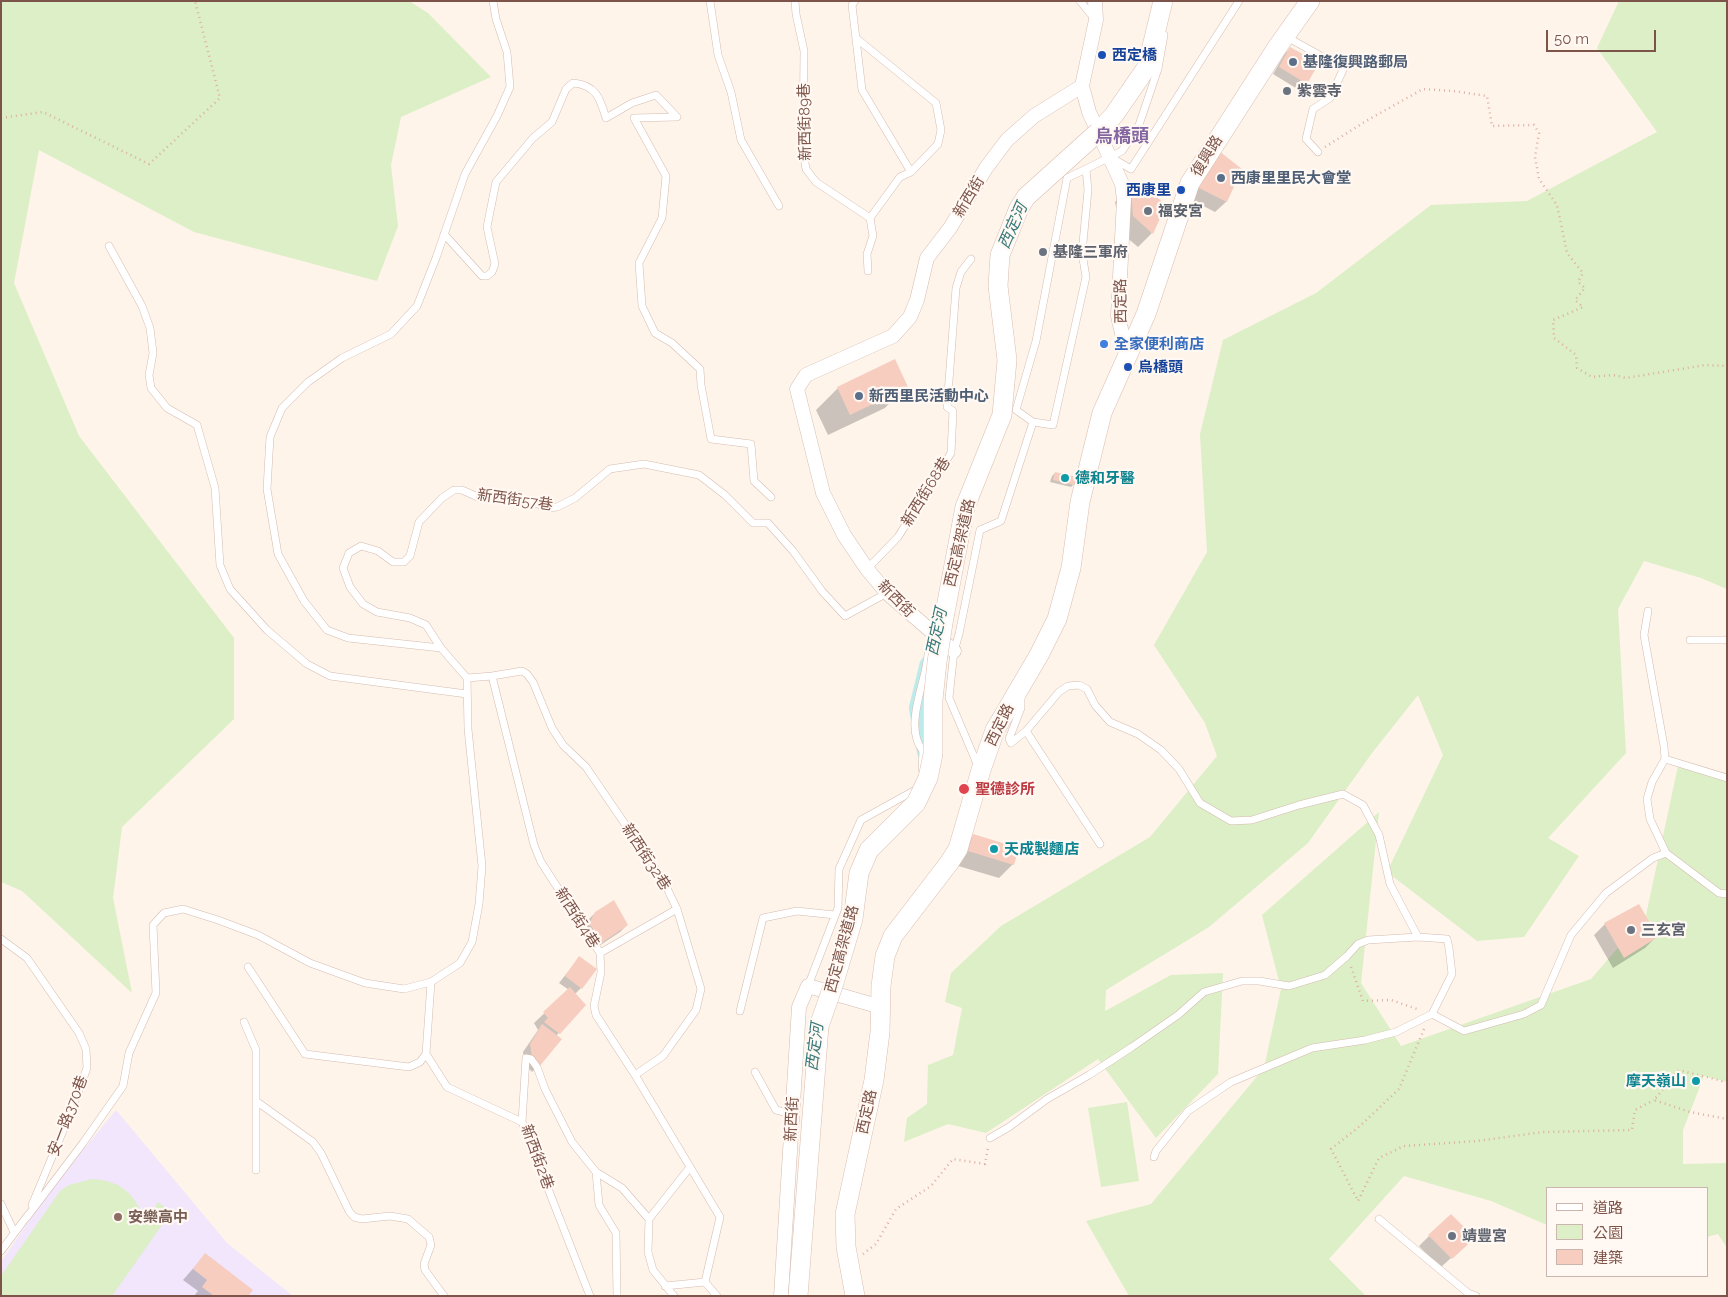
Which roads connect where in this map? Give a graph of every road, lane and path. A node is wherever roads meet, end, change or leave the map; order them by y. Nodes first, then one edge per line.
1 (195, 1) edge
2 (493, 1) edge
3 (710, 1) edge
4 (795, 1) edge
5 (855, 1) edge
6 (1080, 1) edge
7 (1095, 1) edge
8 (1171, 1) edge
9 (1239, 1) edge
10 (1310, 1) edge
11 (1165, 10) edge
12 (1096, 20) junction
13 (1165, 29) dead end
14 (1284, 36) junction
15 (856, 38) junction
16 (1082, 86) junction
17 (1, 118) edge
18 (1102, 139) junction
19 (1318, 152) joint
20 (1086, 169) junction
21 (911, 172) junction
22 (780, 206) dead end
23 (870, 218) junction
24 (444, 234) junction
25 (109, 246) dead end
26 (971, 259) dead end
27 (868, 271) dead end
28 (1127, 355) junction
29 (1727, 366) edge
30 (1033, 422) junction
31 (771, 497) dead end
32 (867, 569) junction
33 (886, 593) junction
34 (1648, 611) dead end
35 (931, 633) junction
36 (1690, 640) dead end
37 (1727, 640) edge
38 (441, 648) junction
39 (954, 651) junction
40 (492, 676) junction
41 (467, 678) junction
42 (1022, 683) junction
43 (467, 694) junction
44 (1026, 731) junction
45 (1664, 759) junction
46 (981, 770) junction
47 (1727, 778) edge
48 (1100, 844) dead end
49 (1666, 853) junction
50 (1727, 894) edge
51 (678, 909) junction
52 (834, 916) junction
53 (1418, 937) junction
54 (1, 939) edge
55 (600, 953) junction
56 (1347, 956) junction
57 (248, 967) dead end
58 (431, 982) junction
59 (808, 986) junction
60 (881, 1007) junction
61 (740, 1011) dead end
62 (1432, 1014) junction
63 (244, 1022) dead end
64 (426, 1054) junction
65 (755, 1072) dead end
66 (635, 1075) junction
67 (1727, 1079) edge
68 (1654, 1100) junction
69 (256, 1101) junction
70 (792, 1114) junction
71 (1727, 1119) edge
72 (522, 1122) junction
73 (990, 1138) joint
74 (1154, 1157) dead end
75 (690, 1168) junction
76 (256, 1170) dead end
77 (596, 1172) junction
78 (1, 1204) edge
79 (27, 1217) junction
80 (649, 1219) junction
81 (1379, 1219) dead end
82 (14, 1232) junction
83 (1, 1251) edge
84 (848, 1266) junction
85 (705, 1282) junction
86 (665, 1286) junction
87 (444, 1296) edge
88 (590, 1296) edge
89 (617, 1296) edge
90 (674, 1296) edge
91 (717, 1296) edge
92 (781, 1296) edge
93 (798, 1296) edge
94 (855, 1296) edge
95 (1476, 1296) edge

1 - 17 path
2 - 24 lane
3 - 22 lane
4 - 23 lane, 新西街89巷
5 - 15 lane
6 - 12 lane
7 - 12 street
8 - 11 lane
9 - 18 lane
10 - 14 street, 復興路
11 - 18 street, 西定高架道路
12 - 16 street
13 - 18 lane
14 - 19 lane
14 - 28 street, 復興路
15 - 21 lane
15 - 21 lane
16 - 18 street
16 - 32 street, 新西街
18 - 20 lane
18 - 28 street, 西定路
18 - 93 street, 西定高架道路, bridge
19 - 29 path
20 - 30 lane
20 - 30 lane
21 - 23 lane
23 - 27 lane
24 - 31 lane
24 - 38 lane
25 - 43 lane
26 - 32 lane, 新西街68巷
28 - 42 street, 西定路
30 - 39 lane
32 - 33 street, 新西街
33 - 35 street, 新西街
33 - 38 lane, 新西街57巷
34 - 45 lane
35 - 39 street
35 - 52 lane, 新西街
36 - 37 lane
38 - 41 lane
39 - 46 lane
40 - 41 lane
40 - 51 lane, 新西街32巷
40 - 55 lane, 新西街4巷
41 - 43 lane
42 - 44 lane
42 - 46 street, 西定路
43 - 58 lane
44 - 48 lane
44 - 53 lane
45 - 47 lane
45 - 49 lane
46 - 60 street, 西定路
49 - 50 lane
49 - 62 lane
51 - 55 lane
51 - 66 lane, 新西街32巷
52 - 59 lane, 新西街
52 - 61 lane
53 - 56 lane
53 - 62 lane
54 - 79 lane, 安一路370巷
55 - 66 lane, 新西街4巷
56 - 62 path
56 - 73 lane
57 - 64 lane
58 - 64 lane
58 - 79 lane
59 - 60 street
59 - 70 street, 新西街
60 - 84 street, 西定路
62 - 68 path
62 - 74 lane
63 - 69 lane
64 - 72 lane
65 - 70 lane
66 - 75 lane, 新西街4巷
67 - 68 path
68 - 71 path
69 - 76 lane
69 - 87 lane
70 - 92 street, 新西街
72 - 77 lane, 新西街2巷
72 - 88 lane, 新西街2巷
73 - 84 path
75 - 80 lane
75 - 85 lane, 新西街4巷
77 - 80 lane
77 - 89 lane
78 - 82 lane
79 - 82 lane, 安一路370巷
80 - 86 lane
81 - 95 lane
82 - 83 lane, 安一路370巷
84 - 94 street, 西定路
85 - 86 lane
85 - 91 lane
86 - 90 lane

